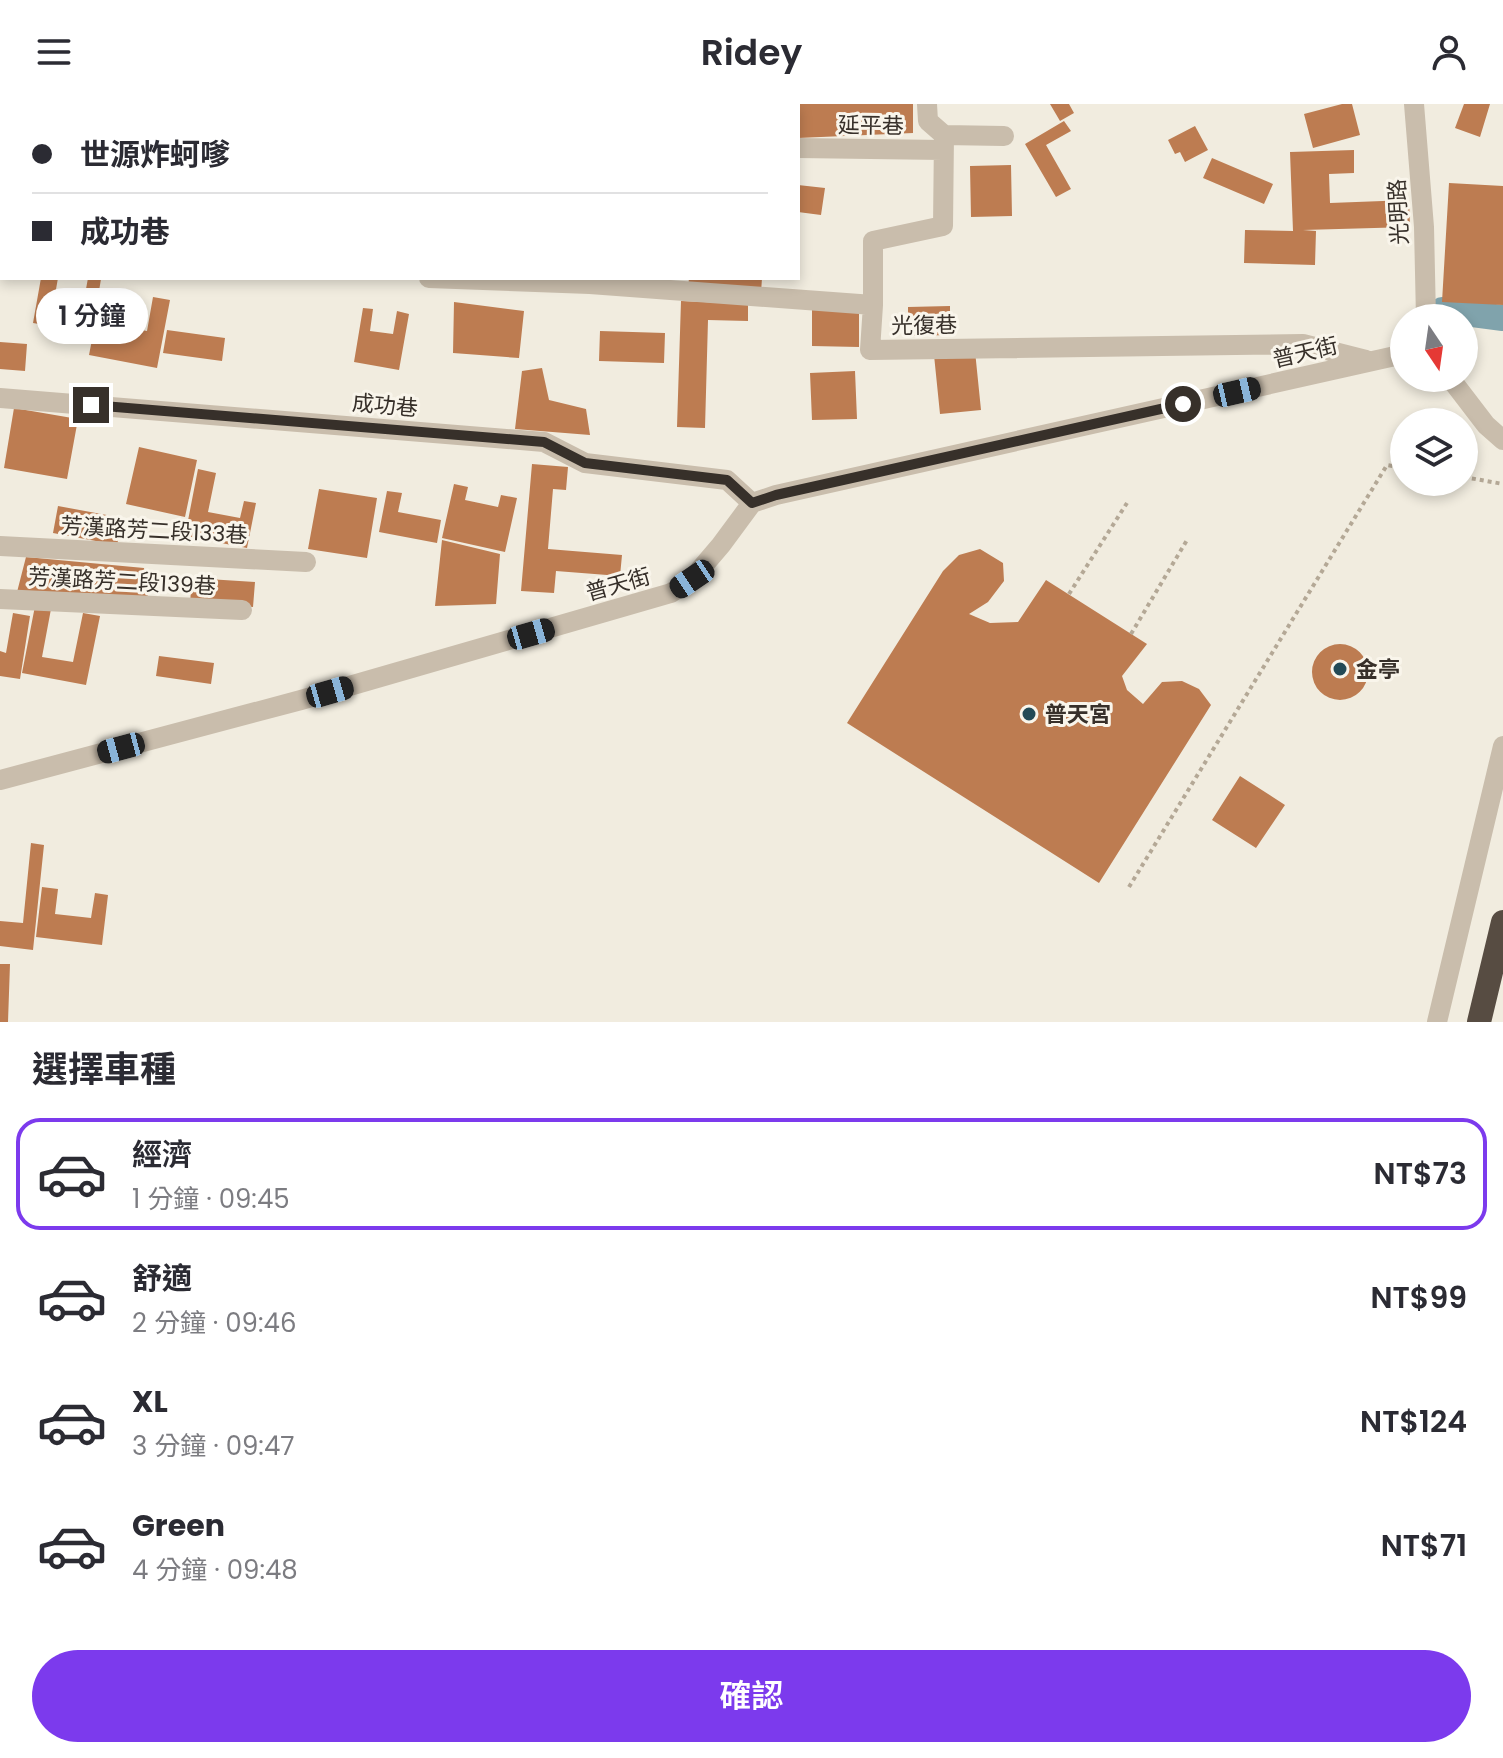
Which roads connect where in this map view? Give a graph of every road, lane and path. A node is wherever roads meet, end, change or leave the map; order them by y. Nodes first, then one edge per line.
1 (927, 104) edge
2 (1414, 104) edge
3 (1004, 136) dead end
4 (944, 142) junction
5 (800, 148) edge
6 (483, 280) edge
7 (1426, 304) edge
8 (873, 305) junction
9 (1390, 357) edge
10 (1371, 362) junction
11 (1461, 392) edge
12 (0, 398) edge
13 (1503, 440) edge
14 (1390, 466) edge
15 (1478, 480) edge
16 (1503, 484) edge
17 (752, 503) junction
18 (1127, 503) dead end
19 (1187, 540) dead end
20 (0, 546) edge
21 (306, 562) dead end
22 (1069, 594) dead end
23 (0, 599) edge
24 (242, 610) dead end
25 (1131, 634) dead end
26 (1503, 746) edge
27 (0, 780) edge
28 (1129, 887) dead end
29 (1503, 922) edge
30 (1437, 1022) edge
31 (1479, 1022) edge

1 - 4 street
2 - 7 street, 光明路
3 - 4 street, 延平巷
4 - 5 street, 延平巷
4 - 8 street
6 - 8 street, 光復巷
8 - 10 street, 光復巷
9 - 10 street, 普天街
10 - 17 street, 普天街
11 - 13 street
12 - 17 street, 成功巷
14 - 28 path
15 - 16 path
17 - 27 street, 普天街
18 - 22 path
19 - 25 path
20 - 21 street, 芳漢路芳二段133巷
23 - 24 street, 芳漢路芳二段139巷
26 - 30 street
29 - 31 highway

